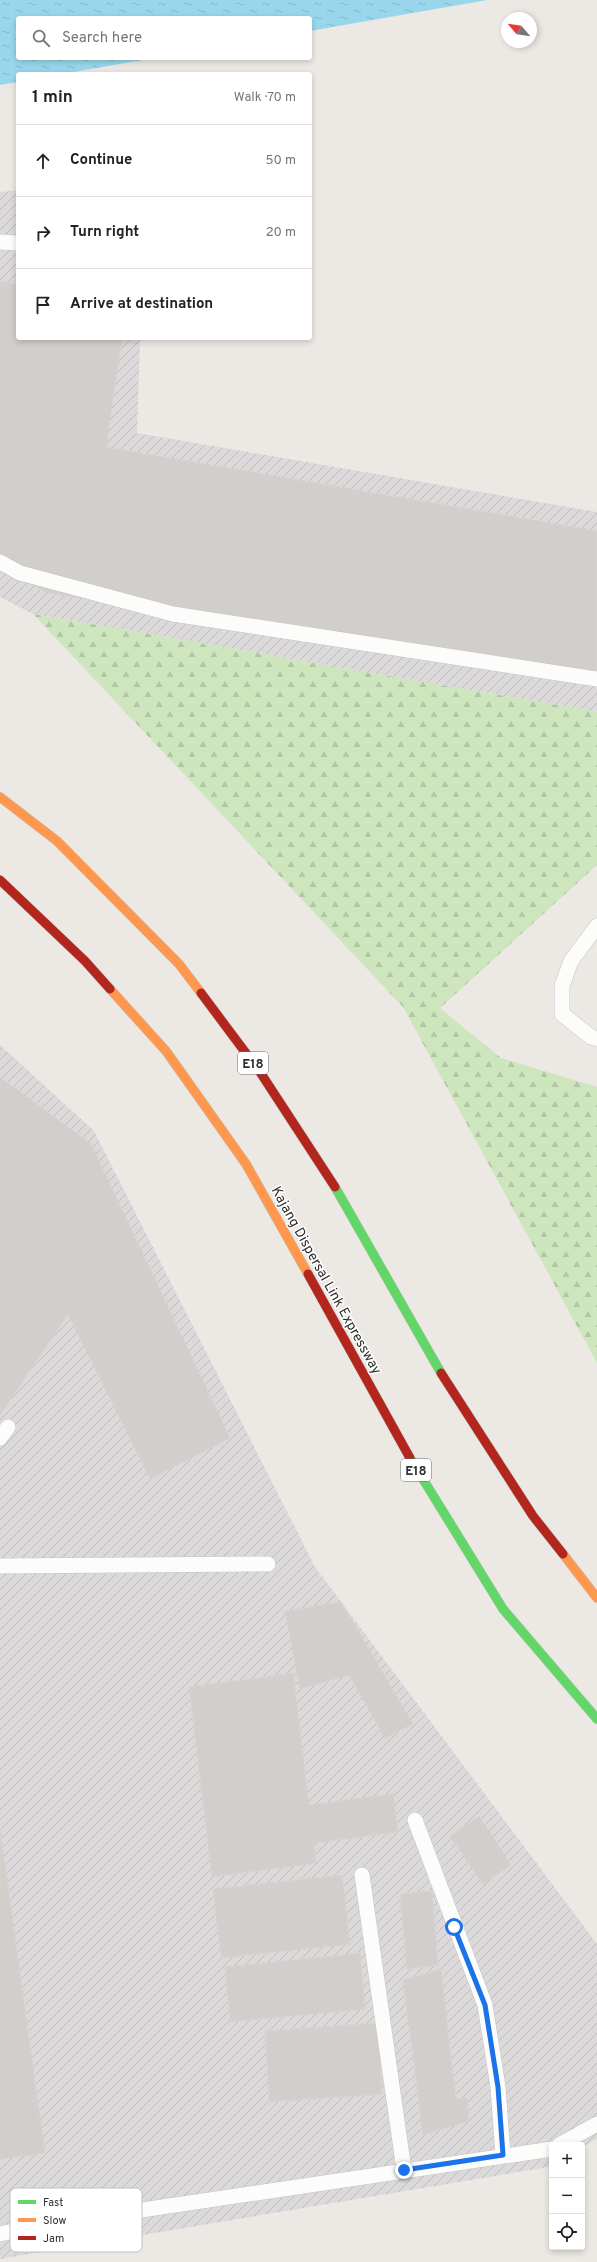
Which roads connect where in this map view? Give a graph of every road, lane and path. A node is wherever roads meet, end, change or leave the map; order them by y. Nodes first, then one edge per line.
1 (0, 242) edge
2 (16, 243) edge
3 (0, 562) edge
4 (597, 679) edge
5 (0, 797) edge
6 (0, 880) edge
7 (597, 926) edge
8 (597, 1039) edge
9 (268, 1564) dead end
10 (0, 1566) edge
11 (597, 1598) edge
12 (597, 1719) edge
13 (415, 1820) dead end
14 (362, 1875) dead end
15 (597, 2124) edge
16 (564, 2142) edge
17 (549, 2149) edge
18 (503, 2155) junction
19 (404, 2170) junction
20 (142, 2210) edge
21 (10, 2232) edge
22 (0, 2234) edge

1 - 2 lane
3 - 4 lane
5 - 11 highway, E18
6 - 12 highway, Kajang Dispersal Link Expressway / E18
7 - 8 lane
9 - 10 lane
13 - 18 lane
14 - 19 lane
15 - 16 lane
17 - 18 lane
18 - 19 lane
19 - 20 lane
21 - 22 lane

